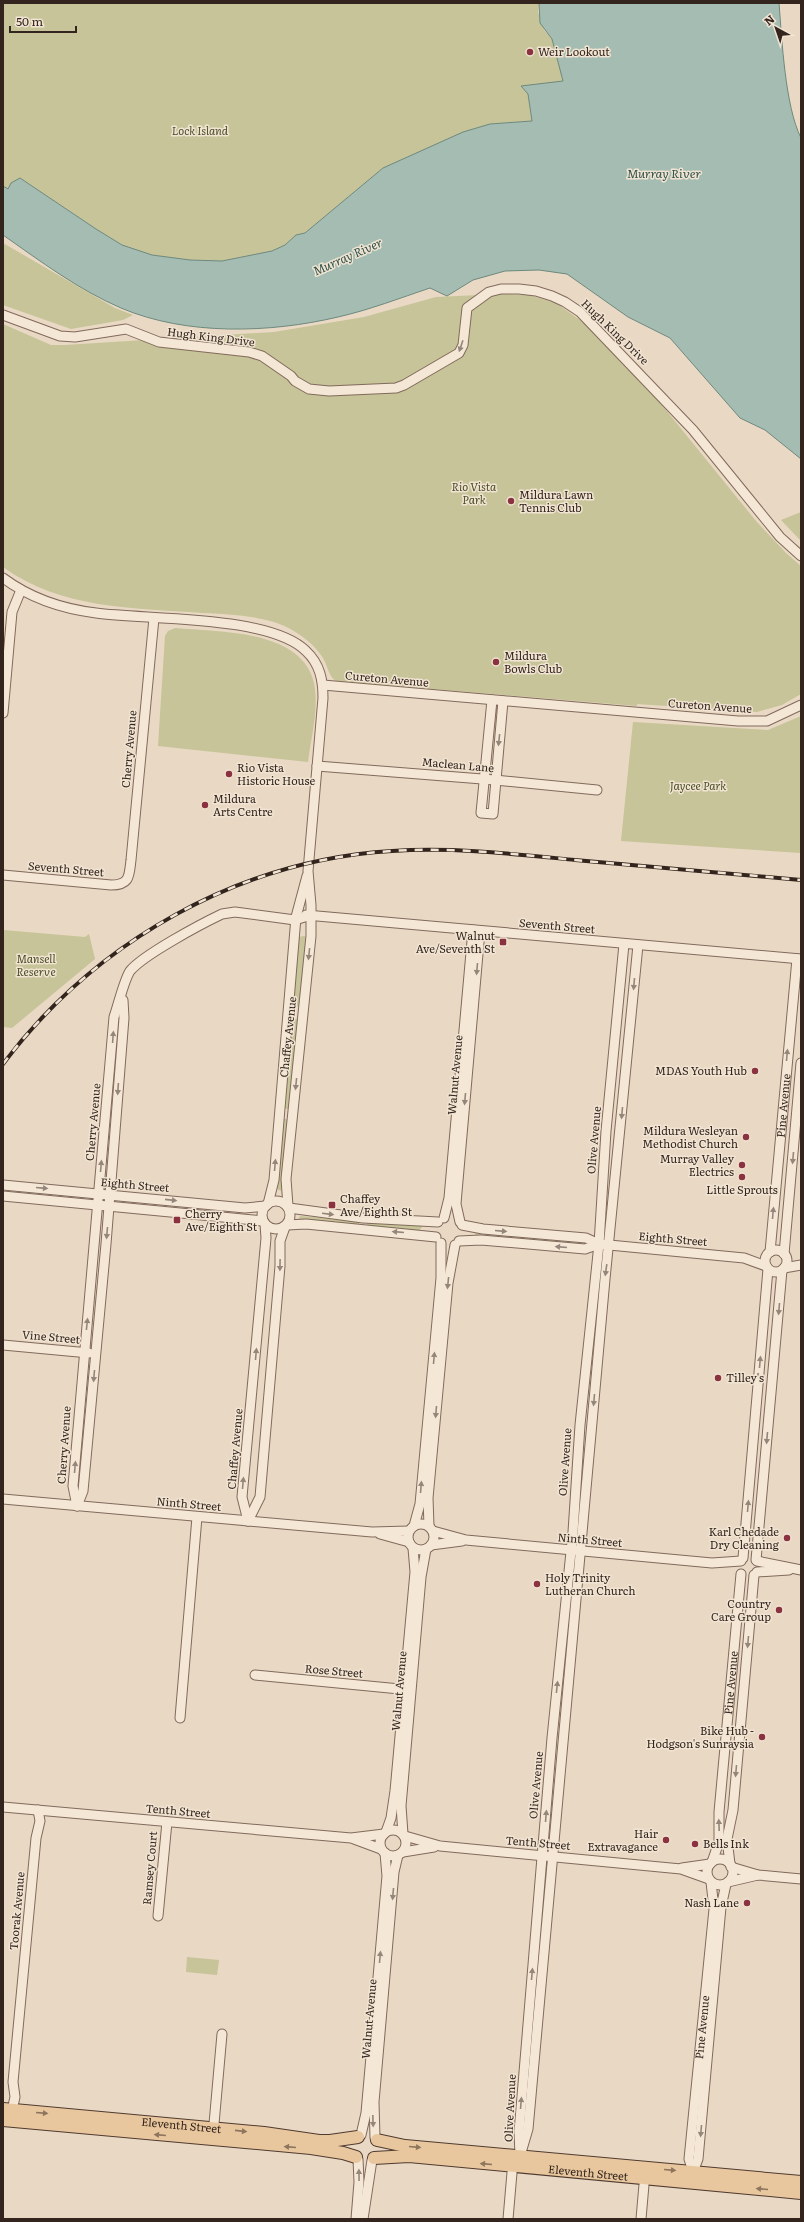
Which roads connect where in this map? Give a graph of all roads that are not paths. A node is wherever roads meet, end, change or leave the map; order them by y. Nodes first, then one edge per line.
1 (3, 315) edge
2 (780, 537) junction
3 (801, 551) edge
4 (801, 556) edge
5 (3, 578) edge
6 (21, 590) junction
7 (154, 618) junction
8 (323, 685) junction
9 (492, 700) junction
10 (503, 701) junction
11 (801, 705) edge
12 (3, 713) edge
13 (317, 766) junction
14 (484, 779) junction
15 (495, 780) junction
16 (597, 790) dead end
17 (308, 871) junction
18 (3, 875) edge
19 (126, 882) joint
20 (311, 915) junction
21 (296, 917) junction
22 (477, 930) junction
23 (624, 944) junction
24 (638, 945) junction
25 (799, 959) edge
26 (798, 978) edge
27 (122, 994) junction
28 (288, 1012) junction
29 (302, 1013) junction
30 (801, 1063) edge
31 (279, 1114) junction
32 (292, 1115) junction
33 (3, 1185) edge
34 (99, 1193) junction
35 (110, 1194) junction
36 (3, 1196) edge
37 (97, 1205) junction
38 (267, 1205) junction
39 (109, 1206) junction
40 (288, 1207) junction
41 (441, 1220) junction
42 (264, 1223) junction
43 (461, 1224) junction
44 (286, 1226) junction
45 (771, 1237) junction
46 (785, 1238) junction
47 (439, 1240) junction
48 (457, 1243) junction
49 (599, 1244) junction
50 (609, 1245) junction
51 (769, 1253) junction
52 (785, 1255) junction
53 (744, 1258) junction
54 (801, 1261) edge
55 (801, 1265) edge
56 (767, 1267) junction
57 (783, 1269) junction
58 (259, 1317) junction
59 (276, 1319) junction
60 (3, 1345) edge
61 (84, 1352) junction
62 (96, 1353) junction
63 (249, 1422) junction
64 (266, 1423) junction
65 (751, 1475) junction
66 (763, 1476) junction
67 (3, 1499) edge
68 (77, 1506) junction
69 (197, 1517) junction
70 (248, 1521) junction
71 (412, 1528) junction
72 (431, 1529) junction
73 (372, 1532) junction
74 (466, 1540) junction
75 (411, 1545) junction
76 (429, 1547) junction
77 (571, 1550) junction
78 (581, 1551) junction
79 (742, 1560) junction
80 (756, 1560) junction
81 (712, 1563) junction
82 (800, 1570) edge
83 (740, 1572) junction
84 (755, 1574) junction
85 (255, 1675) dead end
86 (730, 1686) junction
87 (744, 1687) junction
88 (407, 1689) junction
89 (180, 1718) dead end
90 (3, 1807) edge
91 (38, 1810) junction
92 (167, 1822) junction
93 (385, 1833) junction
94 (404, 1835) junction
95 (351, 1838) junction
96 (440, 1846) junction
97 (383, 1851) junction
98 (400, 1854) junction
99 (542, 1856) junction
100 (553, 1857) junction
101 (711, 1863) junction
102 (731, 1865) junction
103 (681, 1868) junction
104 (758, 1876) junction
105 (801, 1879) edge
106 (710, 1880) junction
107 (727, 1883) junction
108 (158, 1916) dead end
109 (222, 2034) dead end
110 (7, 2114) edge
111 (213, 2134) junction
112 (359, 2136) junction
113 (376, 2139) junction
114 (357, 2158) junction
115 (373, 2159) junction
116 (515, 2160) junction
117 (645, 2173) junction
118 (693, 2178) junction
119 (801, 2182) edge
120 (801, 2193) edge
121 (356, 2219) edge
122 (363, 2219) edge
123 (508, 2219) edge
124 (641, 2219) edge

2 -> 1 street, Hugh King Drive
2 - 3 street, Hugh King Drive
2 - 4 street, Hugh King Drive
5 - 6 street
6 - 7 street
6 - 12 street
7 - 8 street
7 - 19 street, Cherry Avenue
8 - 9 street, Cureton Avenue
8 - 13 street, Chaffey Avenue
9 - 10 street, Cureton Avenue
9 - 14 street
10 - 11 street, Cureton Avenue
10 -> 15 street
13 - 14 street, Maclean Lane
13 - 17 street, Chaffey Avenue
14 - 15 street, Maclean Lane
14 - 15 street
15 - 16 street, Maclean Lane
17 - 20 street, Chaffey Avenue
17 - 21 street, Chaffey Avenue
18 - 19 street, Seventh Street
20 - 21 street
20 - 22 street, Seventh Street
20 -> 29 street, Chaffey Avenue
21 - 27 street, Cherry Avenue
21 - 28 street, Chaffey Avenue
22 - 23 street, Seventh Street
22 - 41 street, Walnut Avenue
22 -> 43 street, Walnut Avenue
23 - 24 street, Seventh Street
23 - 49 street, Olive Avenue
24 - 25 street, Seventh Street
24 -> 50 street, Olive Avenue
25 - 26 street, Pine Avenue
45 -> 26 street, Pine Avenue
34 -> 27 street, Cherry Avenue
27 -> 35 street, Cherry Avenue
28 - 29 street
28 - 31 street, Chaffey Avenue
29 -> 32 street, Chaffey Avenue
30 -> 46 street, Pine Avenue
31 - 32 street
38 -> 31 street, Chaffey Avenue
32 - 40 street, Chaffey Avenue
33 -> 34 street, Eighth Street
34 - 35 street, Eighth Street
34 - 37 street, Cherry Avenue
35 -> 38 street, Eighth Street
35 - 39 street, Cherry Avenue
36 - 37 street, Eighth Street
37 - 39 street, Eighth Street
61 -> 37 street, Cherry Avenue
38 - 40 street
38 - 42 street
39 - 42 street, Eighth Street
39 -> 62 street, Cherry Avenue
40 -> 41 street
40 - 44 street
41 - 43 street
41 - 47 street
42 - 44 street
42 - 58 street, Chaffey Avenue
43 - 48 street
43 -> 49 street, Eighth Street
47 -> 44 street
44 -> 59 street
45 - 46 street
45 - 51 street, Pine Avenue
46 - 52 street, Pine Avenue
47 - 48 street
71 -> 47 street
49 -> 48 street, Eighth Street
48 -> 72 street
49 - 50 street, Eighth Street
49 - 77 street, Olive Avenue
50 - 53 street, Eighth Street
50 -> 78 street, Olive Avenue
51 - 52 street
51 - 53 street, Eighth Street
51 - 56 street
52 - 54 street
52 - 57 street
53 - 56 street, Eighth Street
55 - 57 street
56 - 57 street
65 -> 56 street
57 -> 66 street
58 - 59 street
63 -> 58 street, Chaffey Avenue
59 - 64 street
60 - 61 street, Vine Street
61 - 62 street, Vine Street
68 -> 61 street, Cherry Avenue
62 -> 68 street, Cherry Avenue
63 - 64 street
70 -> 63 street, Chaffey Avenue
64 - 70 street
65 - 66 street
79 -> 65 street
66 - 80 street
67 - 68 street, Ninth Street
68 - 69 street, Ninth Street
69 - 70 street, Ninth Street
69 - 89 street
70 - 73 street, Ninth Street
71 - 72 street
71 - 73 street, Ninth Street
71 - 75 street
72 - 74 street, Ninth Street
72 - 76 street
73 - 75 street, Ninth Street
74 - 76 street, Ninth Street
74 - 77 street, Ninth Street
75 - 76 street
75 - 88 street, Walnut Avenue
76 - 88 street, Walnut Avenue
77 - 78 street, Ninth Street
99 -> 77 street, Olive Avenue
78 - 81 street, Ninth Street
78 - 100 street, Olive Avenue
79 - 80 street
79 - 81 street, Ninth Street
79 - 83 street
80 - 82 street
80 - 84 street
81 - 83 street, Ninth Street
82 - 84 street
83 - 84 street
83 - 86 street, Pine Avenue
84 -> 87 street, Pine Avenue
85 - 88 street, Rose Street
86 - 87 street
101 -> 86 street, Pine Avenue
87 -> 102 street, Pine Avenue
88 - 93 street, Walnut Avenue
88 - 94 street, Walnut Avenue
90 - 91 street, Tenth Street
91 - 92 street, Tenth Street
91 - 110 street, Toorak Avenue
92 - 95 street, Tenth Street
92 - 108 street, Ramsey Court
93 - 94 street
93 - 95 street, Tenth Street
93 - 97 street
94 - 96 street, Tenth Street
94 - 98 street
95 - 97 street, Tenth Street
96 - 98 street, Tenth Street
96 - 99 street, Tenth Street
97 - 98 street
112 -> 97 street, Walnut Avenue
98 -> 113 street, Walnut Avenue
99 - 100 street, Tenth Street
116 -> 99 street, Olive Avenue
100 - 103 street, Tenth Street
100 - 116 street, Olive Avenue
101 - 102 street
101 - 103 street, Tenth Street
101 - 106 street
102 - 104 street
102 - 107 street
103 - 106 street, Tenth Street
104 - 105 street
104 - 107 street
106 - 107 street
106 - 118 street, Pine Avenue
107 -> 118 street, Pine Avenue
109 - 111 street
110 - 111 main road, Eleventh Street
111 -> 112 main road, Eleventh Street
114 -> 111 main road, Eleventh Street
112 - 113 main road
112 - 114 main road
113 - 115 main road
113 -> 116 main road, Eleventh Street
114 - 115 main road
121 -> 114 street
116 -> 115 main road, Eleventh Street
115 - 122 street
116 - 117 main road, Eleventh Street
116 - 123 street
117 - 118 main road, Eleventh Street
117 - 124 street
118 - 119 main road, Eleventh Street
120 -> 118 main road, Eleventh Street

